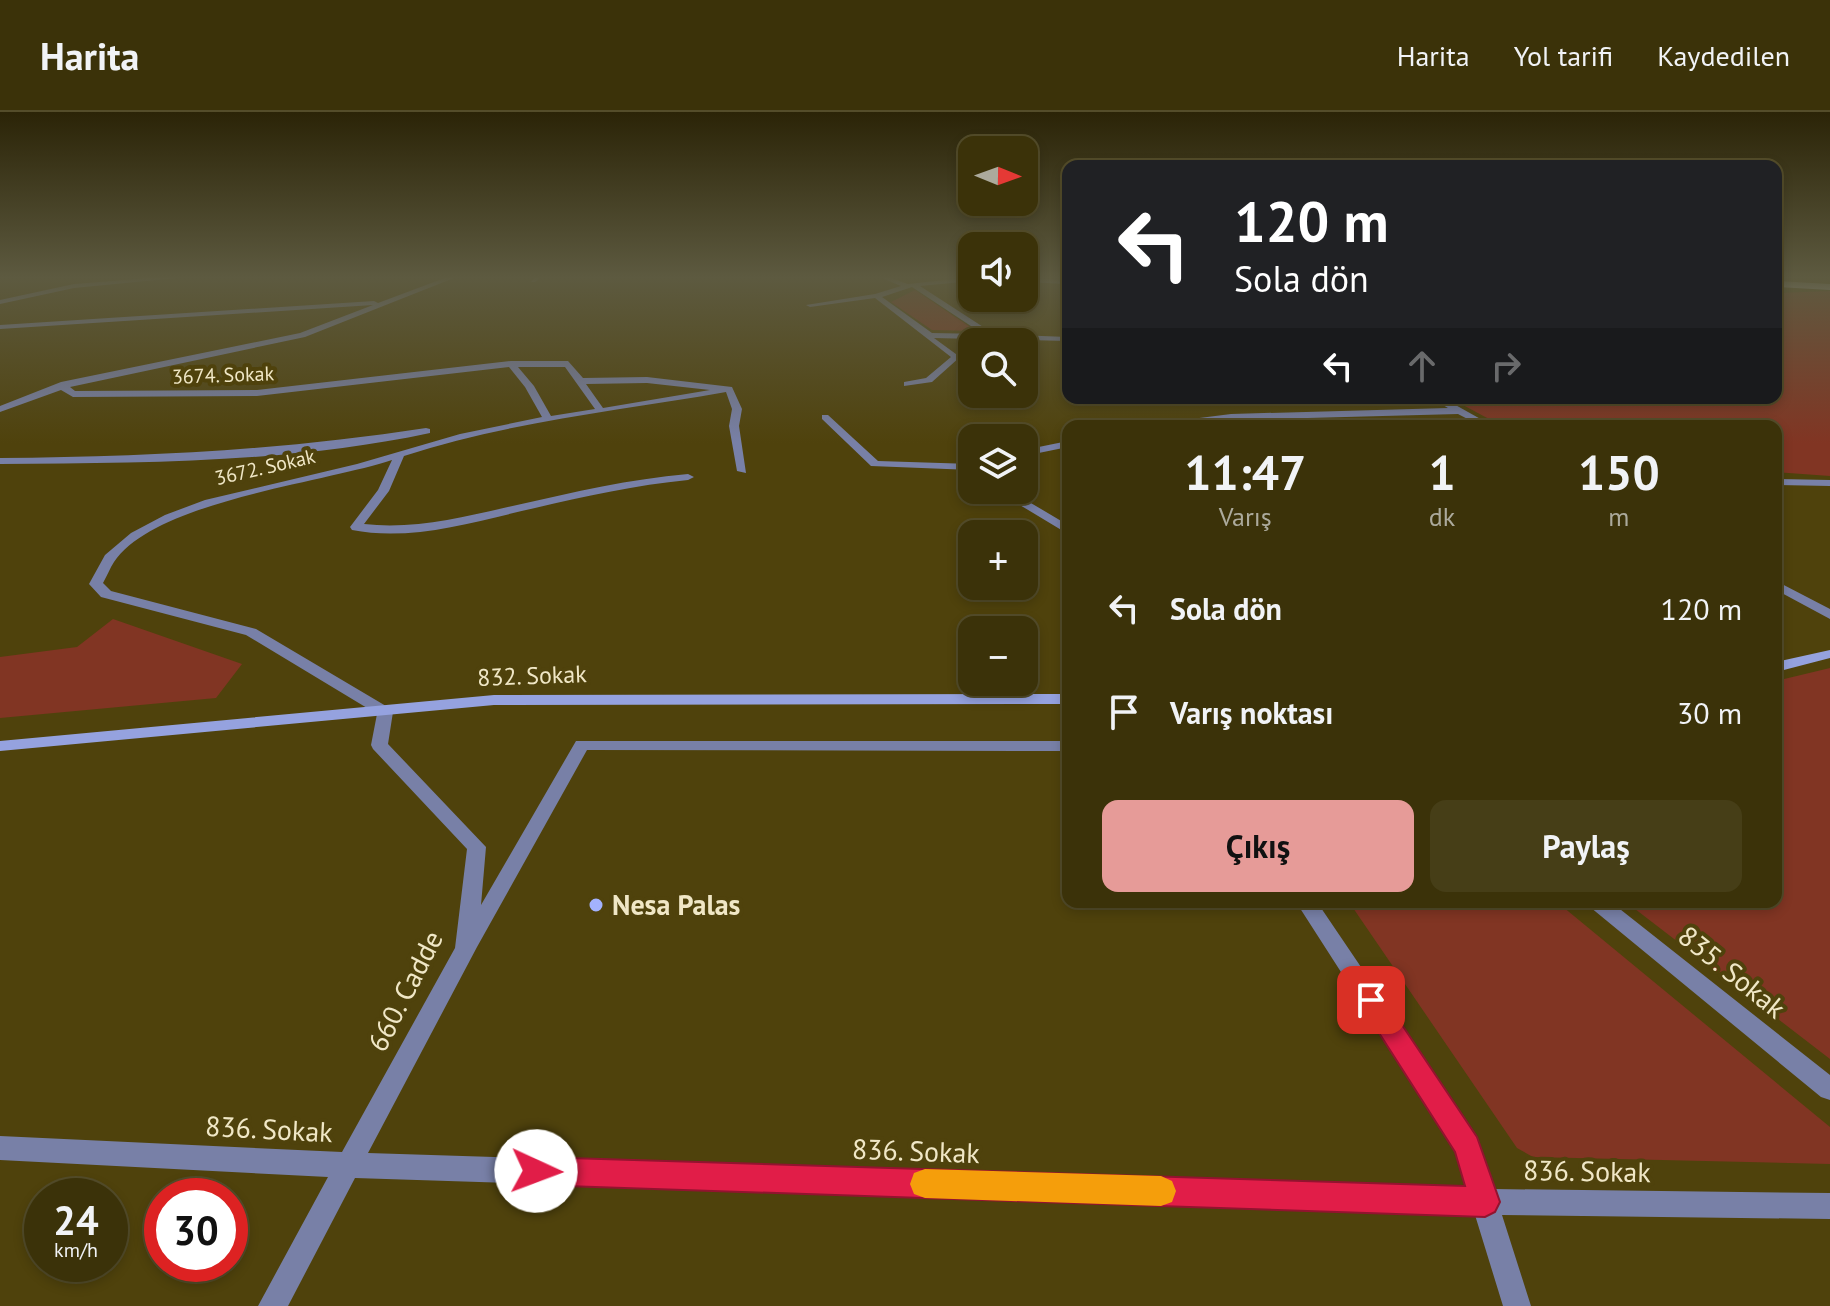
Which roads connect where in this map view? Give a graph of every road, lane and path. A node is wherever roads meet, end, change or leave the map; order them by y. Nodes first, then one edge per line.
1 (310, 332) edge
2 (925, 332) edge
3 (930, 335) junction
4 (958, 336) edge
5 (1038, 338) edge
6 (1062, 339) edge
7 (511, 364) junction
8 (581, 381) junction
9 (907, 384) dead end
10 (61, 385) junction
11 (729, 389) junction
12 (1447, 404) edge
13 (0, 409) edge
14 (601, 411) junction
15 (1460, 411) junction
16 (825, 417) dead end
17 (548, 420) junction
18 (1207, 420) edge
19 (1477, 420) edge
20 (426, 431) dead end
21 (1062, 445) edge
22 (1038, 450) edge
23 (400, 454) junction
24 (0, 461) edge
25 (958, 467) edge
26 (742, 471) dead end
27 (688, 477) dead end
28 (1782, 482) edge
29 (1830, 483) edge
30 (1024, 504) edge
31 (1062, 526) edge
32 (1782, 588) edge
33 (1830, 615) edge
34 (1830, 654) edge
35 (1782, 666) edge
36 (1062, 699) edge
37 (385, 712) junction
38 (0, 746) edge
39 (1062, 746) edge
40 (1310, 908) edge
41 (1604, 908) edge
42 (466, 949) junction
43 (1830, 1089) edge
44 (0, 1148) edge
45 (346, 1165) junction
46 (1485, 1202) junction
47 (1830, 1206) edge
48 (272, 1306) edge
49 (1517, 1306) edge

1 - 10 street
2 - 3 street
3 - 4 street
3 - 9 street
5 - 6 street
7 - 8 street, 3674. Sokak
7 - 10 street, 3674. Sokak
7 - 17 street
8 - 11 street
8 - 14 street
10 - 13 street
11 - 14 street, 3672. Sokak
11 - 26 street
12 - 15 street
14 - 17 street, 3672. Sokak
15 - 18 street
15 - 19 street
16 - 25 street
17 - 23 street, 3672. Sokak
20 - 24 street
21 - 22 street
23 - 27 street
23 - 37 street, 3672. Sokak
28 - 29 street
30 - 31 street
32 - 33 street
34 - 35 street
36 - 37 street, 832. Sokak
37 - 38 street, 832. Sokak
37 - 42 street, 660. Cadde
39 - 42 street
40 - 46 street
41 - 43 street, 835. Sokak
42 - 45 street, 660. Cadde
44 - 45 street, 836. Sokak
45 - 46 street, 836. Sokak
45 - 48 street, 660. Cadde
46 - 47 street, 836. Sokak
46 - 49 street

